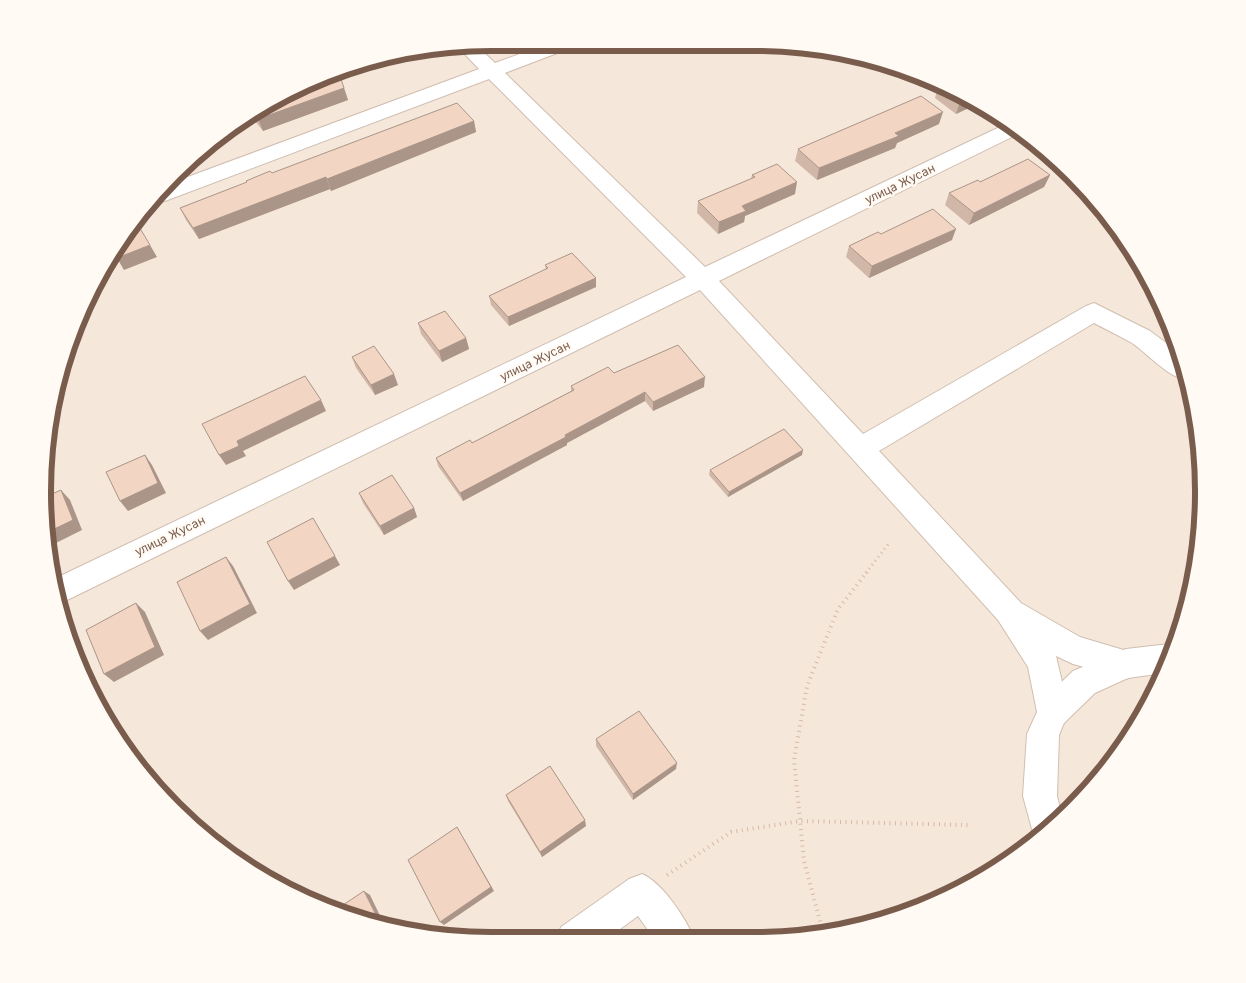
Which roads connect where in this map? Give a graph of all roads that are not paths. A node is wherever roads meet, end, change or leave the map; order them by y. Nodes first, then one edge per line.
1 (544, 51) edge
2 (473, 52) edge
3 (492, 70) junction
4 (1008, 131) edge
5 (170, 191) edge
6 (704, 280) junction
7 (1175, 363) edge
8 (860, 449) junction
9 (63, 589) edge
10 (1009, 610) junction
11 (1161, 659) edge
12 (1126, 664) junction
13 (1054, 712) junction
14 (1046, 821) edge
15 (585, 932) edge
16 (671, 932) edge

1 - 3 street
2 - 3 street
3 - 5 street
3 - 6 street
4 - 6 street, улица Жусан
6 - 8 street
6 - 9 street, улица Жусан
7 - 8 street
8 - 10 street
10 - 12 street
10 - 13 street
11 - 12 street
12 - 13 street
13 - 14 street
15 - 16 street

